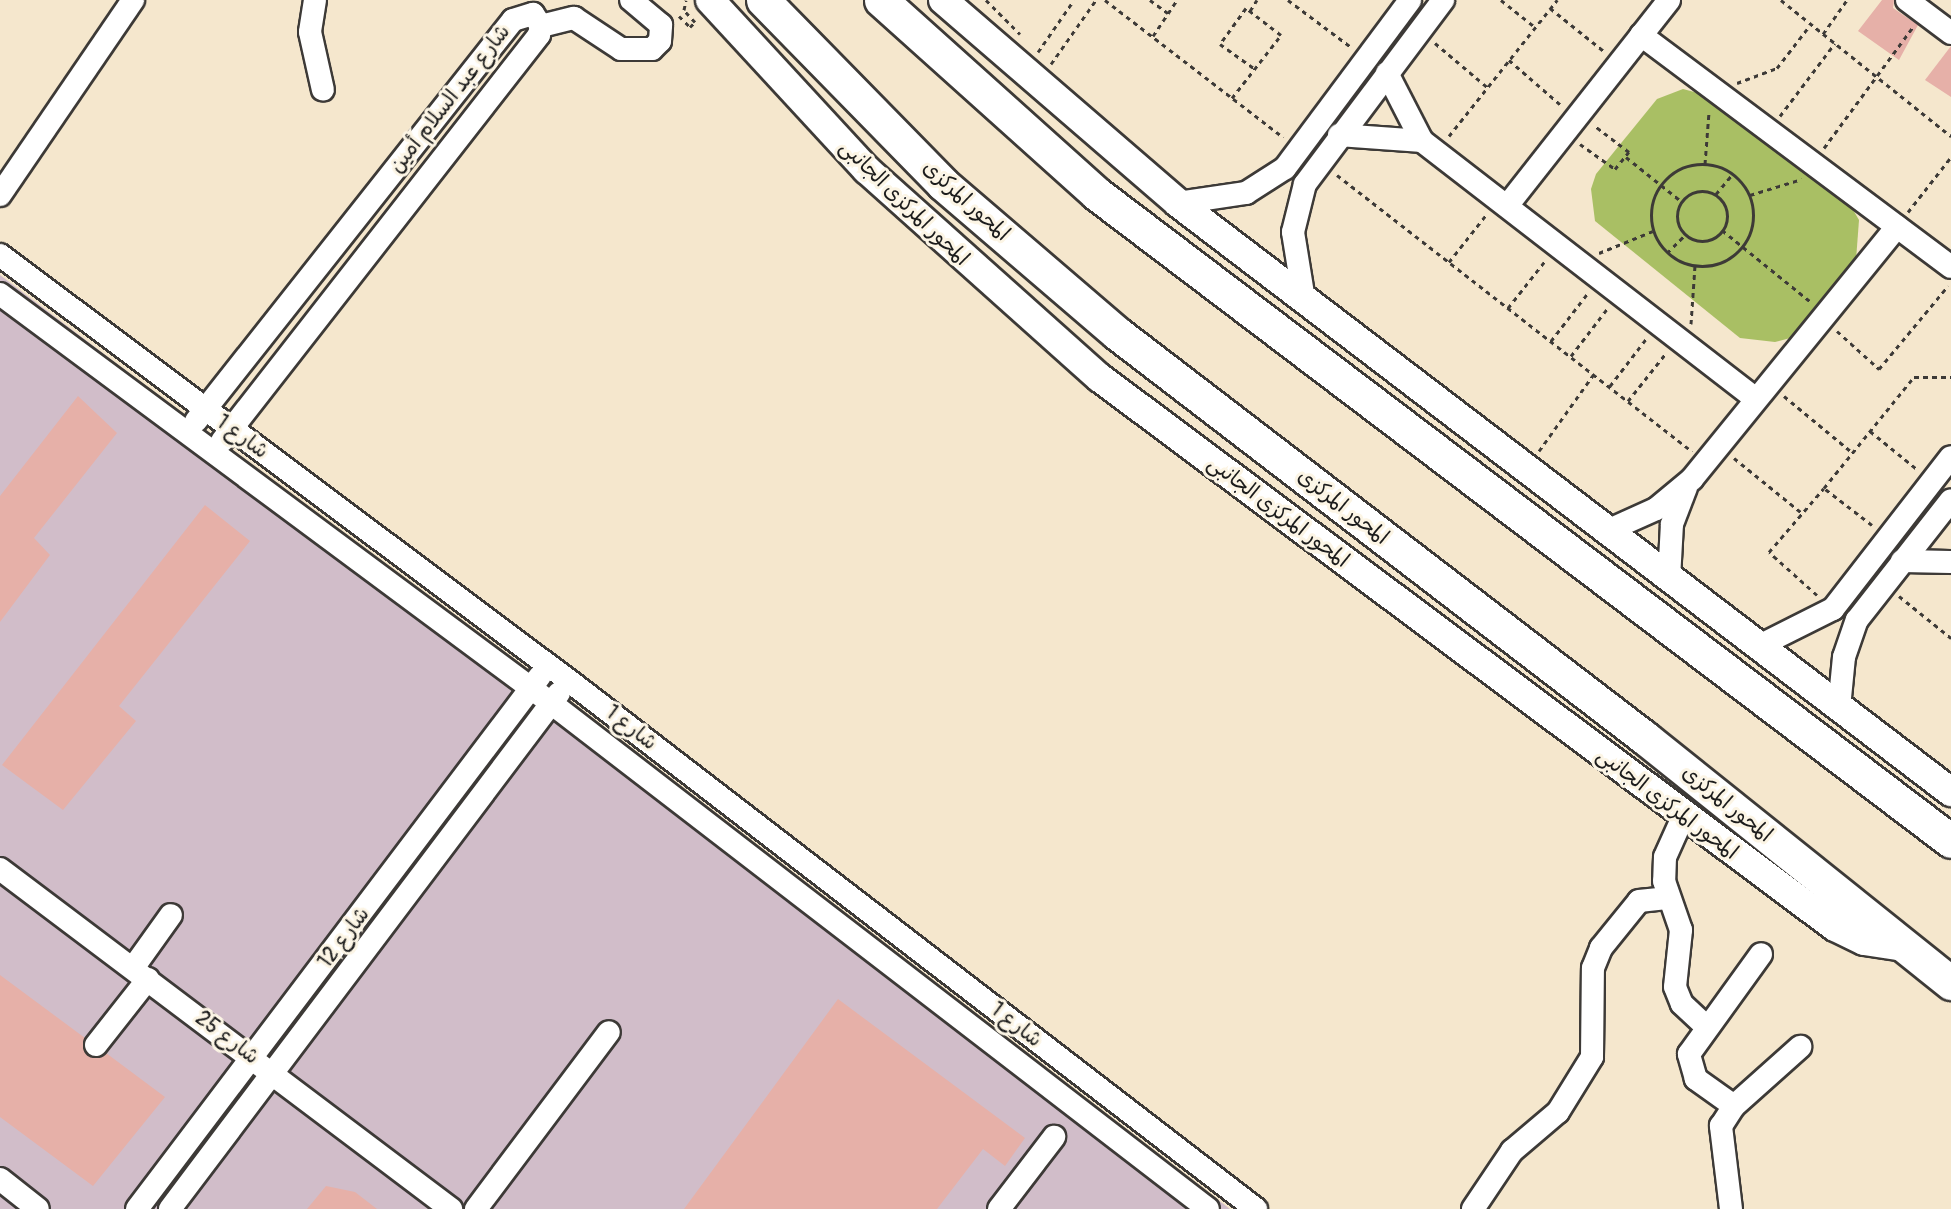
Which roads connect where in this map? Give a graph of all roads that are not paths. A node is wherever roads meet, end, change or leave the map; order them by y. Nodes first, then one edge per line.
1 (133, 0) edge
2 (315, 0) edge
3 (632, 0) edge
4 (710, 0) edge
5 (763, 0) edge
6 (881, 0) edge
7 (943, 0) edge
8 (1443, 0) edge
9 (1669, 0) edge
10 (1399, 6) edge
11 (1915, 6) edge
12 (541, 26) junction
13 (1951, 33) edge
14 (1641, 35) junction
15 (1387, 73) junction
16 (323, 90) dead end
17 (1339, 135) junction
18 (1429, 147) junction
19 (0, 195) edge
20 (1178, 203) junction
21 (1502, 203) junction
22 (1897, 227) junction
23 (0, 255) edge
24 (1951, 267) edge
25 (0, 294) edge
26 (1304, 300) junction
27 (1762, 391) junction
28 (205, 410) junction
29 (231, 429) junction
30 (185, 434) junction
31 (212, 454) junction
32 (1951, 457) edge
33 (1705, 462) junction
34 (1951, 502) edge
35 (1606, 531) junction
36 (1902, 561) junction
37 (1951, 562) edge
38 (1669, 579) junction
39 (1757, 647) junction
40 (548, 666) junction
41 (568, 680) junction
42 (531, 689) junction
43 (551, 703) junction
44 (1839, 708) junction
45 (1951, 792) edge
46 (1683, 817) junction
47 (1951, 841) edge
48 (0, 869) edge
49 (1669, 898) junction
50 (171, 915) dead end
51 (1904, 947) junction
52 (1761, 954) dead end
53 (141, 974) junction
54 (1951, 982) edge
55 (1706, 1026) junction
56 (609, 1032) dead end
57 (96, 1045) dead end
58 (1800, 1047) dead end
59 (254, 1058) junction
60 (273, 1073) junction
61 (1734, 1106) junction
62 (1054, 1137) dead end
63 (0, 1179) edge
64 (38, 1209) edge
65 (138, 1209) edge
66 (170, 1209) edge
67 (451, 1209) edge
68 (476, 1209) edge
69 (999, 1209) edge
70 (1208, 1209) edge
71 (1256, 1209) edge
72 (1473, 1209) edge
73 (1731, 1209) edge

1 - 19 street
2 - 16 street
3 - 12 street
4 - 46 main road, المحور المركزى الجانبى
5 - 51 highway, المحور المركزى
6 - 47 highway
7 - 20 main road
8 - 15 street
9 - 14 street
10 - 20 street
11 - 13 street
12 - 28 street, شارع عبد السلام أمين
12 - 29 street, شارع عبد السلام أمين
14 - 21 street
14 - 22 street
15 - 17 street
15 - 18 street
17 - 18 street
17 - 26 street
18 - 21 street
20 - 26 main road
21 - 27 street
22 - 24 street
22 - 27 street
23 - 28 street, شارع 1
25 - 30 street, شارع 1
26 - 35 main road
27 - 33 street
28 - 29 street, شارع 1
28 - 30 street, شارع عبد السلام أمين
29 - 31 street, شارع عبد السلام أمين
29 - 40 street, شارع 1
30 - 31 street, شارع 1
31 - 42 street, شارع 1
32 - 39 street
33 - 35 street
33 - 38 street
34 - 36 street
35 - 38 main road
36 - 37 street
36 - 44 street
38 - 39 main road
39 - 44 main road
40 - 41 street, شارع 1
40 - 42 street, شارع 12
41 - 43 street, شارع 12
41 - 71 street, شارع 1
42 - 43 street, شارع 1
42 - 59 street, شارع 12
43 - 60 street, شارع 12
43 - 70 street, شارع 1
44 - 45 main road
46 - 49 street
46 - 51 main road, المحور المركزى الجانبى
48 - 53 street, شارع 25
49 - 55 street
49 - 72 street
50 - 53 street
51 - 54 highway, المحور المركزى
52 - 55 street
53 - 57 street
53 - 59 street, شارع 25
55 - 61 street
56 - 68 street
58 - 61 street
59 - 60 street, شارع 25
59 - 65 street, شارع 12
60 - 66 street, شارع 12
60 - 67 street, شارع 25
61 - 73 street
62 - 69 street
63 - 64 street

